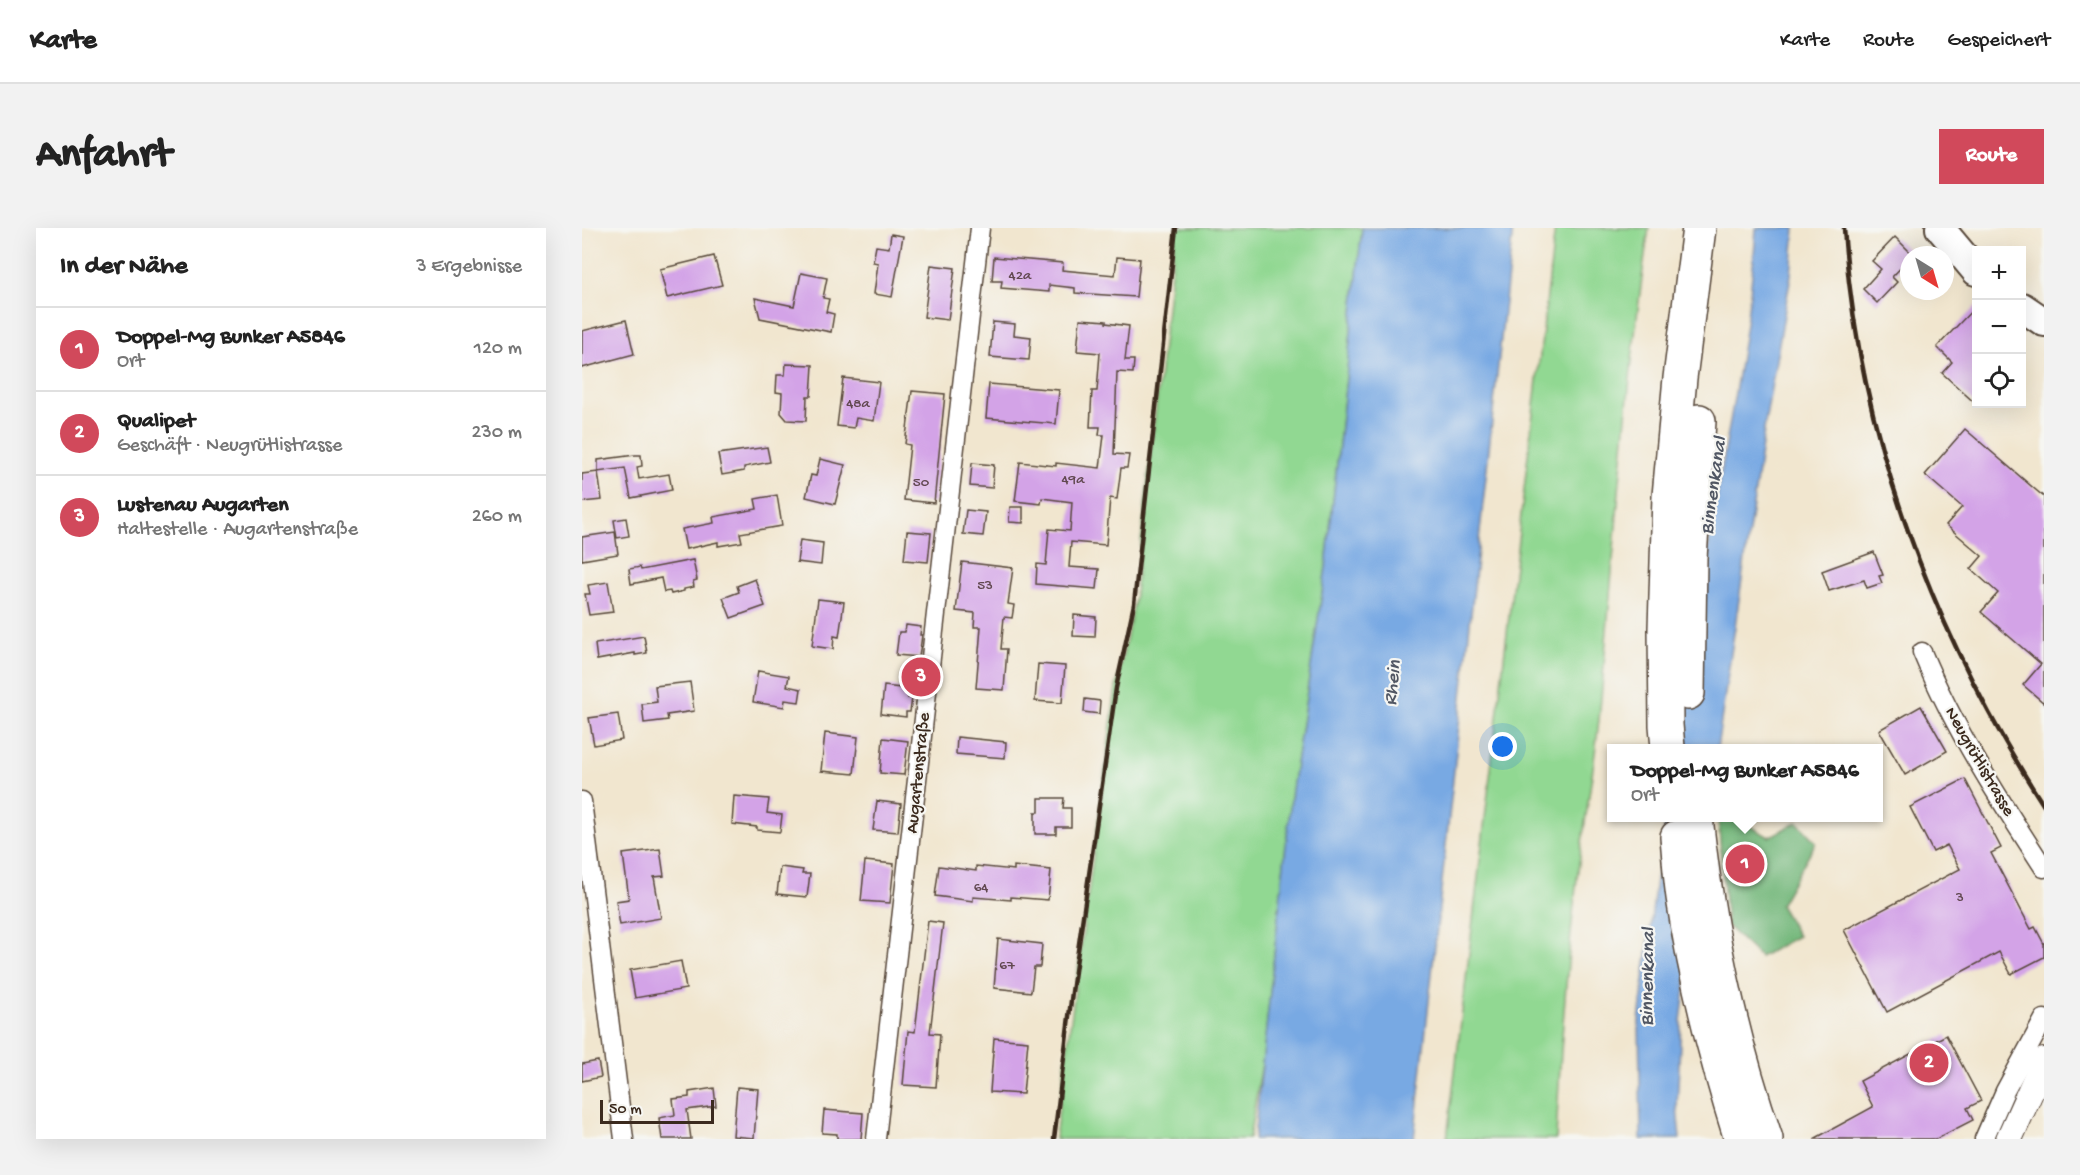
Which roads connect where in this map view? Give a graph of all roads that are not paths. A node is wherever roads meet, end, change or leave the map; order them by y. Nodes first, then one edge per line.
1 (980, 228) edge
2 (1699, 228) edge
3 (1722, 228) edge
4 (1940, 228) edge
5 (1972, 265) edge
6 (2026, 310) edge
7 (2044, 322) edge
8 (1922, 652) dead end
9 (1667, 737) edge
10 (1690, 744) edge
11 (582, 801) edge
12 (1675, 822) edge
13 (1697, 822) edge
14 (2044, 868) edge
15 (2044, 1018) edge
16 (2044, 1061) edge
17 (624, 1139) edge
18 (876, 1139) edge
19 (1741, 1139) edge
20 (1766, 1139) edge
21 (1984, 1139) edge
22 (2010, 1139) edge

1 - 18 street, Augartenstraße
2 - 9 highway
3 - 10 highway
4 - 5 main road
6 - 7 main road
8 - 14 street, Neugrütlistrasse
11 - 17 street
12 - 19 highway
13 - 20 highway
15 - 21 street
16 - 22 main road

